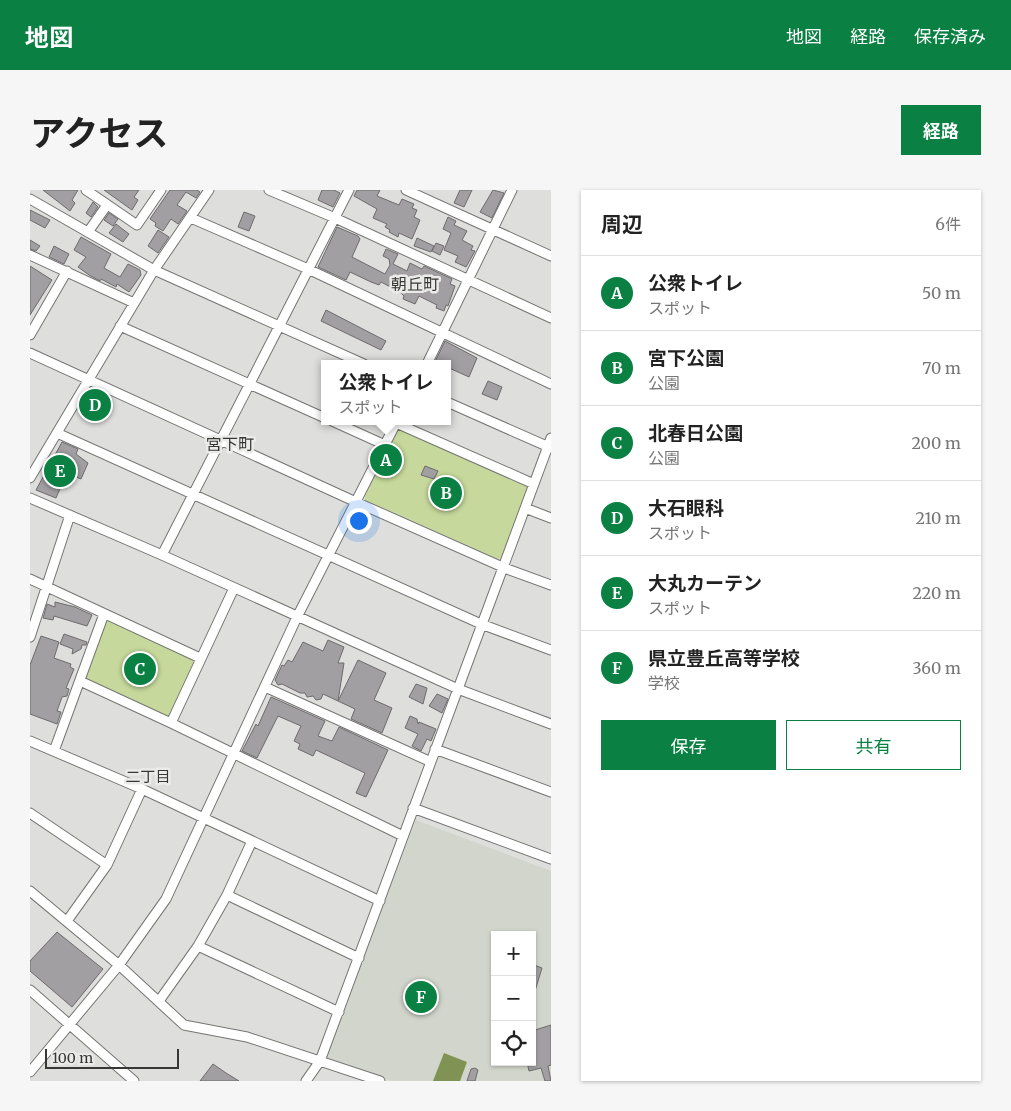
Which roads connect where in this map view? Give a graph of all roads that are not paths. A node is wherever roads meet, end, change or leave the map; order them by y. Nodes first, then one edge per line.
1 (86, 190) edge
2 (161, 190) edge
3 (209, 190) edge
4 (269, 190) edge
5 (349, 190) edge
6 (406, 190) edge
7 (512, 190) edge
8 (30, 199) edge
9 (107, 205) junction
10 (191, 218) junction
11 (335, 218) junction
12 (494, 230) junction
13 (88, 232) junction
14 (30, 255) edge
15 (551, 256) edge
16 (308, 269) junction
17 (154, 270) junction
18 (67, 272) junction
19 (468, 280) junction
20 (134, 303) junction
21 (551, 318) edge
22 (279, 325) junction
23 (120, 326) junction
24 (442, 334) junction
25 (30, 335) edge
26 (30, 353) edge
27 (355, 360) edge
28 (429, 360) edge
29 (87, 381) junction
30 (250, 383) junction
31 (551, 384) edge
32 (451, 404) edge
33 (321, 416) edge
34 (341, 425) edge
35 (395, 425) edge
36 (403, 425) edge
37 (57, 433) junction
38 (220, 440) junction
39 (550, 444) edge
40 (385, 445) junction
41 (30, 478) edge
42 (534, 484) junction
43 (193, 494) junction
44 (30, 498) edge
45 (356, 502) junction
46 (525, 508) junction
47 (70, 515) junction
48 (551, 518) edge
49 (162, 555) junction
50 (329, 555) junction
51 (504, 567) junction
52 (30, 580) edge
53 (551, 585) edge
54 (46, 587) junction
55 (234, 588) junction
56 (104, 614) junction
57 (297, 617) junction
58 (481, 624) junction
59 (30, 637) edge
60 (551, 650) edge
61 (200, 658) junction
62 (80, 681) junction
63 (264, 687) junction
64 (458, 689) junction
65 (171, 723) junction
66 (551, 724) edge
67 (30, 741) edge
68 (435, 749) junction
69 (54, 751) junction
70 (233, 753) junction
71 (429, 761) junction
72 (142, 789) junction
73 (551, 792) edge
74 (413, 808) junction
75 (30, 813) edge
76 (203, 819) junction
77 (403, 836) junction
78 (252, 841) junction
79 (551, 859) edge
80 (107, 864) junction
81 (30, 890) edge
82 (227, 895) junction
83 (380, 901) junction
84 (67, 921) junction
85 (198, 946) junction
86 (359, 958) junction
87 (119, 966) junction
88 (30, 990) edge
89 (159, 1001) junction
90 (338, 1012) junction
91 (70, 1025) junction
92 (320, 1060) junction
93 (30, 1072) edge
94 (134, 1081) edge
95 (306, 1081) edge
96 (380, 1081) edge

1 - 9 street
2 - 9 street
3 - 10 street
4 - 11 street
5 - 11 street
6 - 12 street
7 - 12 street
8 - 13 street
9 - 13 street
10 - 16 street
10 - 17 street
11 - 16 street
11 - 19 street
12 - 15 street
12 - 19 street
13 - 17 street
14 - 18 street
16 - 22 street
16 - 24 street
17 - 20 street
17 - 22 street
18 - 20 street
18 - 25 street
19 - 21 street
19 - 24 street
20 - 23 street
22 - 27 street
22 - 30 street
23 - 29 street
23 - 30 street
24 - 28 street
24 - 31 street
26 - 29 street
29 - 37 street
29 - 38 street
30 - 33 street
30 - 38 street
32 - 39 street
34 - 40 street
35 - 40 street
36 - 42 street
37 - 41 street
37 - 43 street
38 - 43 street
38 - 45 street
39 - 42 street
40 - 45 street
42 - 46 street
43 - 49 street
43 - 50 street
44 - 47 street
45 - 50 street
45 - 51 street
46 - 48 street
46 - 51 street
47 - 49 street
47 - 54 street
49 - 55 street
50 - 57 street
50 - 58 street
51 - 53 street
51 - 58 street
52 - 54 street
54 - 56 street
54 - 59 street
55 - 57 street
55 - 61 street
56 - 61 street
56 - 62 street
57 - 63 street
57 - 64 street
58 - 60 street
58 - 64 street
61 - 65 street
62 - 65 street
62 - 69 street
63 - 70 street
63 - 71 street
64 - 66 street
64 - 68 street
65 - 70 street
67 - 69 street
68 - 71 street
68 - 73 street
69 - 72 street
70 - 76 street
70 - 77 street
71 - 74 street
72 - 76 street
72 - 80 street
74 - 77 street
74 - 79 street
75 - 80 street
76 - 78 street
76 - 87 street
77 - 83 street
78 - 82 street
78 - 83 street
80 - 84 street
81 - 84 street
82 - 85 street
82 - 86 street
83 - 86 street
84 - 87 street
85 - 89 street
85 - 90 street
86 - 90 street
87 - 89 street
87 - 91 street
88 - 91 street
89 - 92 street
90 - 92 street
91 - 93 street
91 - 94 street
92 - 95 street
92 - 96 street

